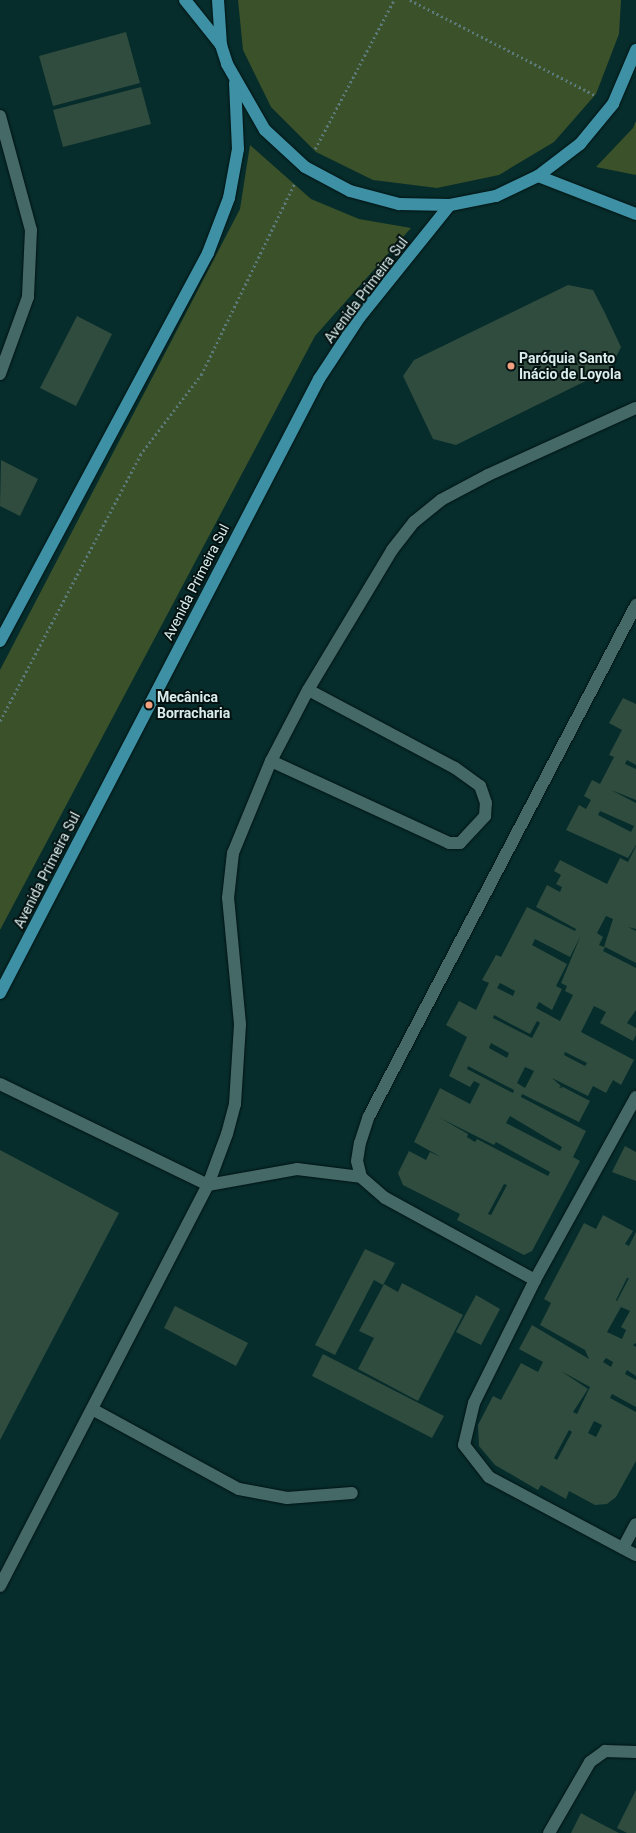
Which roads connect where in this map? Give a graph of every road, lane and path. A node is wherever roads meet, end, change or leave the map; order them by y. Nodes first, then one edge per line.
1 (185, 0) edge
2 (218, 0) edge
3 (394, 0) edge
4 (410, 0) edge
5 (221, 45) junction
6 (636, 50) edge
7 (235, 83) junction
8 (613, 104) junction
9 (0, 116) edge
10 (305, 167) junction
11 (538, 176) junction
12 (450, 205) junction
13 (636, 214) edge
14 (0, 374) edge
15 (636, 408) edge
16 (636, 605) edge
17 (0, 641) edge
18 (308, 690) junction
19 (0, 721) edge
20 (271, 761) junction
21 (0, 992) edge
22 (0, 1084) edge
23 (636, 1097) edge
24 (361, 1177) junction
25 (208, 1185) junction
26 (535, 1280) junction
27 (92, 1409) junction
28 (352, 1493) dead end
29 (636, 1524) edge
30 (623, 1548) junction
31 (636, 1555) edge
32 (0, 1586) edge
33 (636, 1752) edge
34 (549, 1833) edge

1 - 5 main road
2 - 5 main road
3 - 10 path
4 - 8 path
5 - 7 main road
6 - 8 main road
7 - 10 main road
7 - 17 main road
8 - 11 main road
9 - 14 street
10 - 12 main road
10 - 19 path
11 - 12 main road
11 - 13 main road
12 - 21 main road, Avenida Primeira Sul
15 - 18 street
16 - 24 street
18 - 20 street
18 - 20 street
20 - 25 street
22 - 25 street
23 - 26 street
24 - 25 street
24 - 26 street
25 - 27 street
26 - 30 street
27 - 28 street
27 - 32 street
29 - 30 street
30 - 31 street
33 - 34 street

